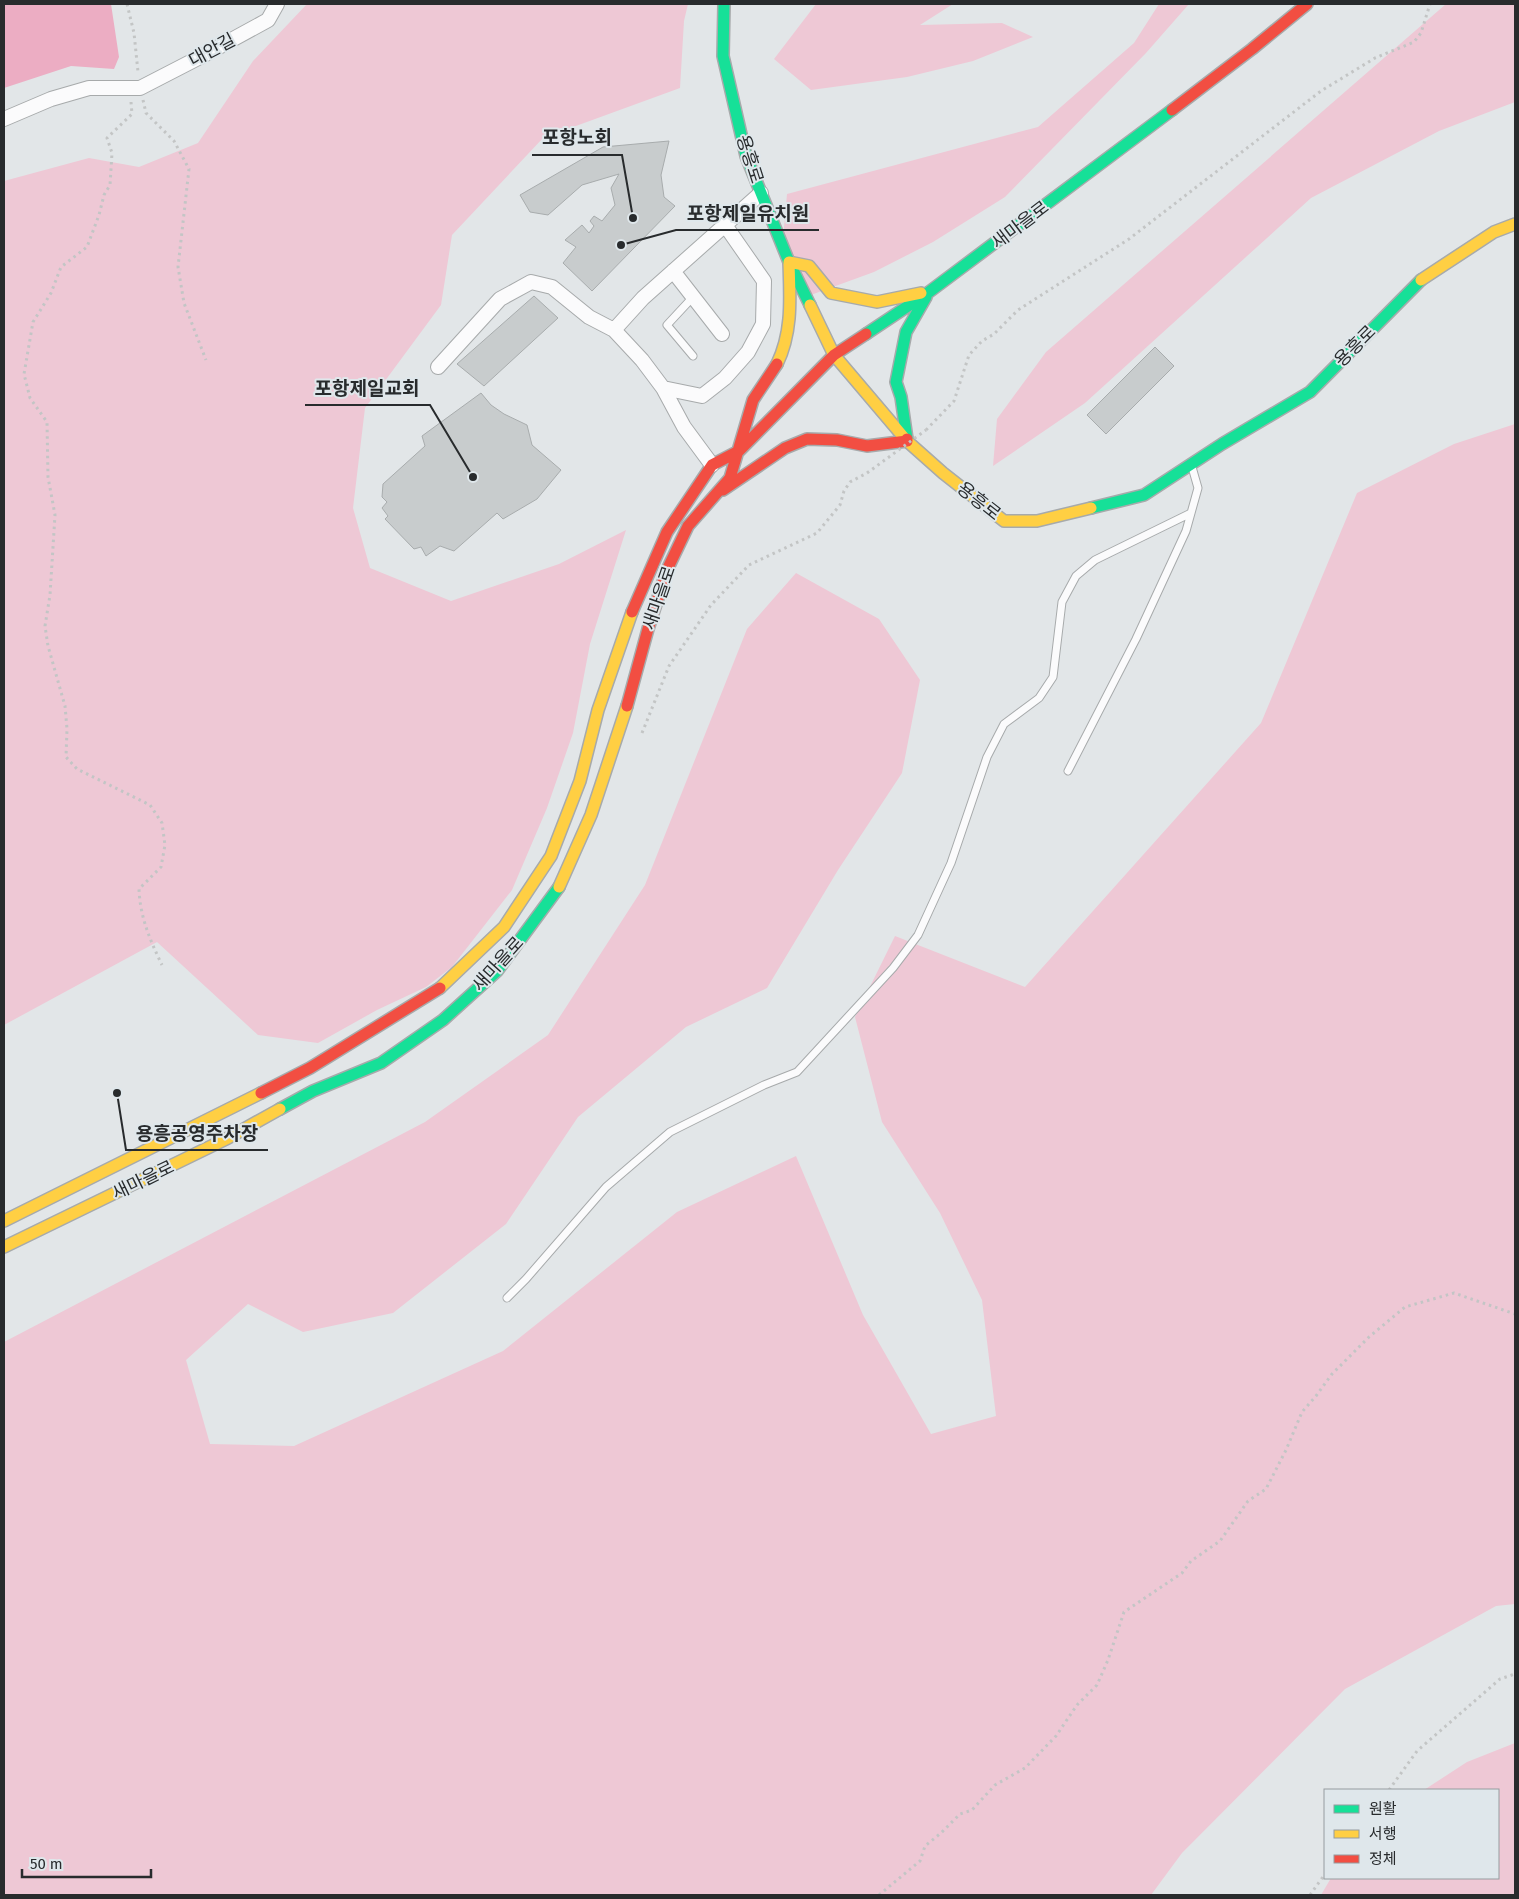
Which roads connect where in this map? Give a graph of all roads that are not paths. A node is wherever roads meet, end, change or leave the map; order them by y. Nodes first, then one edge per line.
1 (276, 4) edge
2 (724, 4) edge
3 (1307, 4) edge
4 (4, 119) edge
5 (761, 193) junction
6 (1515, 224) edge
7 (725, 225) junction
8 (789, 262) junction
9 (673, 271) junction
10 (929, 292) junction
11 (693, 297) junction
12 (614, 330) junction
13 (722, 334) dead end
14 (693, 356) dead end
15 (834, 356) junction
16 (438, 366) dead end
17 (663, 388) junction
18 (907, 441) junction
19 (739, 451) junction
20 (1191, 464) junction
21 (712, 465) junction
22 (716, 494) junction
23 (1191, 513) junction
24 (1068, 771) dead end
25 (4, 1221) edge
26 (4, 1247) edge
27 (507, 1298) dead end

1 - 4 street, 대안길
2 - 5 main road, 용흥로
3 - 10 main road, 새마을로
5 - 7 street
5 - 8 main road, 용흥로
6 - 20 main road, 용흥로
7 - 9 street
7 - 17 street
8 - 10 main road
8 - 15 main road, 용흥로
8 - 19 main road
9 - 11 street
9 - 12 street
10 - 15 main road, 새마을로
10 - 18 main road
11 - 13 street
11 - 14 lane
12 - 16 street
12 - 17 street
15 - 18 main road, 용흥로
15 - 19 main road, 새마을로
17 - 21 street
18 - 20 main road, 용흥로
18 - 22 main road
19 - 21 main road, 새마을로
19 - 22 main road, 새마을로
20 - 23 lane
21 - 25 main road, 새마을로
22 - 26 main road, 새마을로
23 - 24 lane
23 - 27 lane

